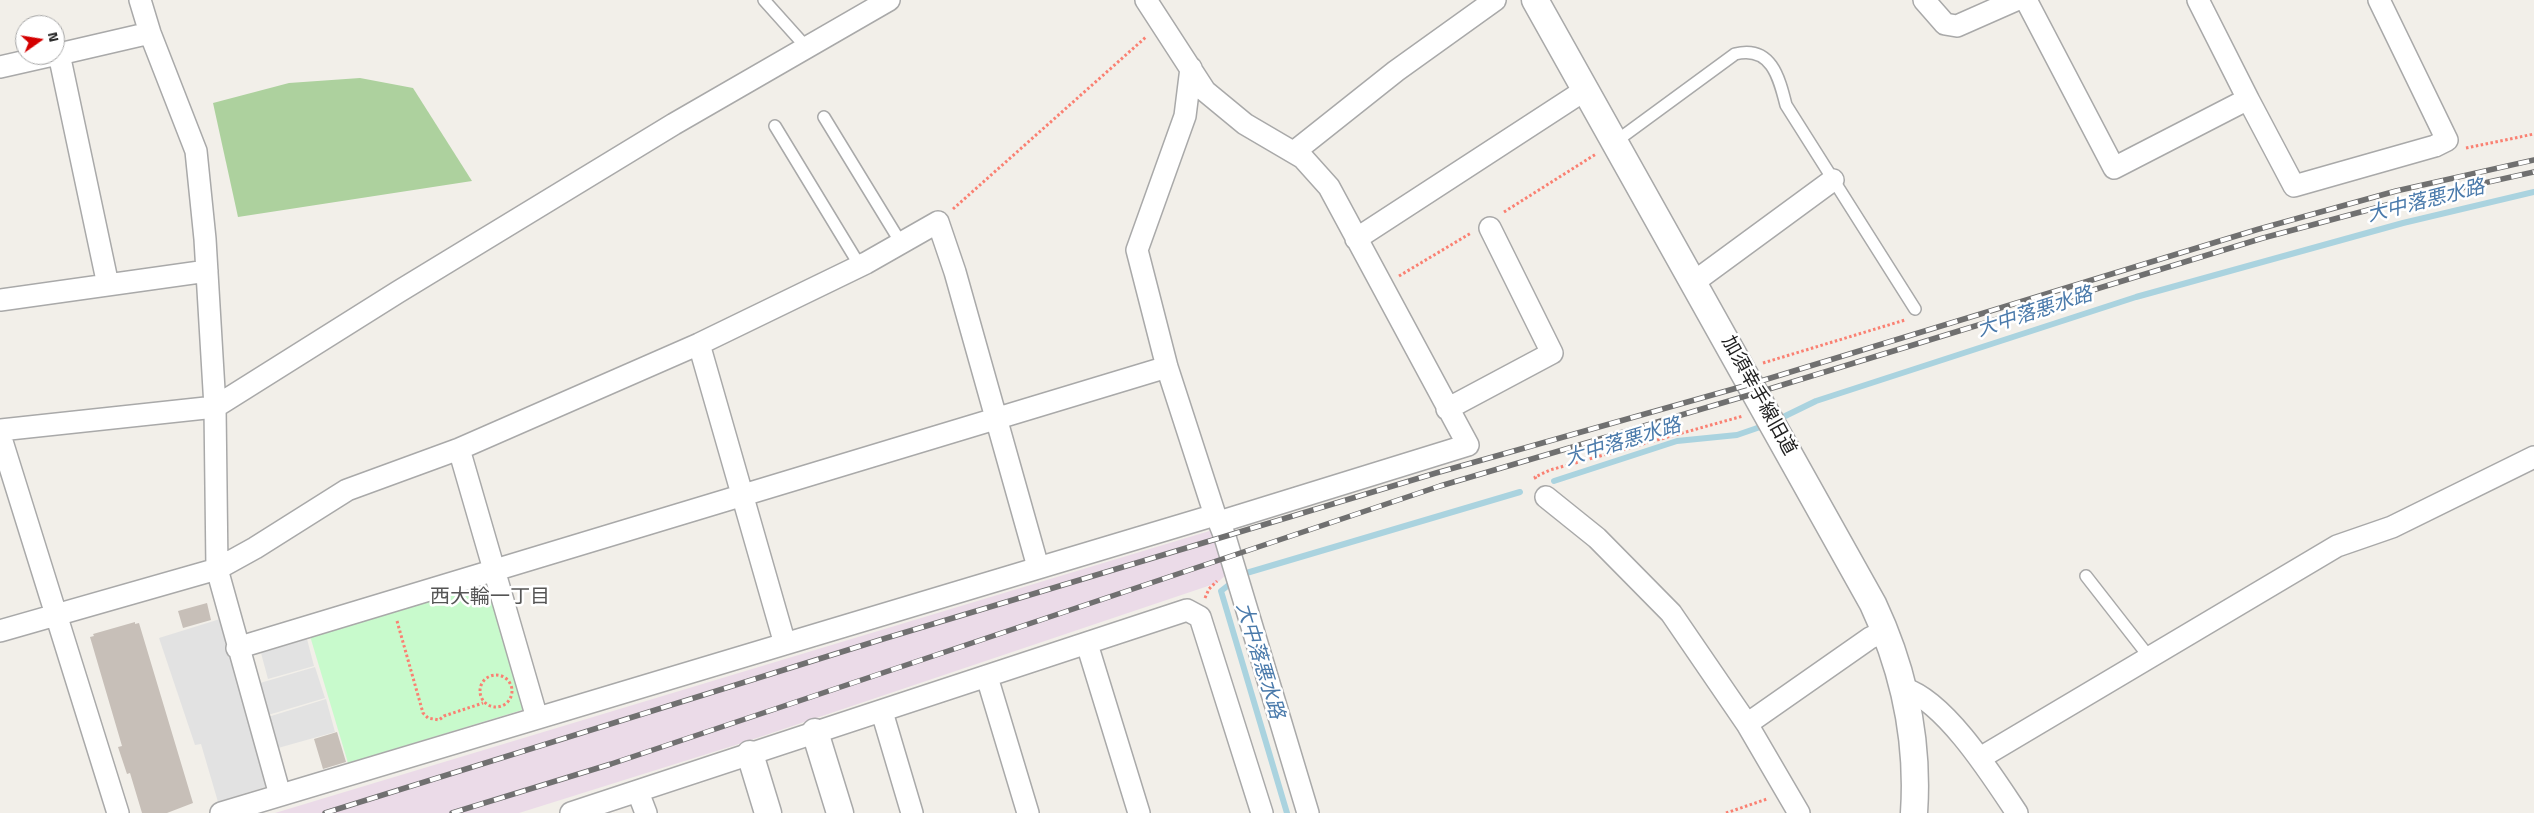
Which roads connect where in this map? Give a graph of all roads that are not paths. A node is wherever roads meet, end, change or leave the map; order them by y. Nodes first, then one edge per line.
1 (140, 0) edge
2 (764, 0) edge
3 (889, 0) edge
4 (1146, 0) edge
5 (1495, 0) edge
6 (1535, 0) edge
7 (1924, 0) edge
8 (2016, 0) edge
9 (2026, 0) edge
10 (2198, 0) edge
11 (2379, 0) edge
12 (150, 33) junction
13 (807, 48) junction
14 (65, 52) edge
15 (15, 64) edge
16 (58, 65) edge
17 (0, 67) edge
18 (1191, 68) junction
19 (1585, 90) junction
20 (2248, 99) junction
21 (824, 117) dead end
22 (775, 126) dead end
23 (1615, 142) junction
24 (1294, 152) junction
25 (1832, 180) junction
26 (1490, 228) dead end
27 (1356, 239) junction
28 (901, 243) junction
29 (860, 266) junction
30 (207, 271) junction
31 (1694, 282) junction
32 (108, 285) junction
33 (0, 300) edge
34 (1915, 309) road end
35 (699, 344) junction
36 (1167, 367) junction
37 (215, 407) junction
38 (1447, 409) junction
39 (996, 419) junction
40 (1, 438) edge
41 (459, 449) junction
42 (2534, 457) edge
43 (742, 496) junction
44 (1546, 497) road end
45 (1217, 519) junction
46 (1038, 567) junction
47 (217, 568) junction
48 (495, 570) junction
49 (2086, 576) dead end
50 (56, 615) junction
51 (0, 631) edge
52 (1886, 631) junction
53 (785, 644) junction
54 (1087, 644) junction
55 (237, 648) junction
56 (2150, 658) junction
57 (987, 677) junction
58 (1905, 689) junction
59 (882, 712) junction
60 (537, 718) junction
61 (1747, 724) junction
62 (816, 732) junction
63 (750, 754) junction
64 (1980, 758) junction
65 (638, 792) junction
66 (280, 795) junction
67 (118, 813) edge
68 (221, 813) edge
69 (571, 813) edge
70 (646, 813) edge
71 (768, 813) edge
72 (840, 813) edge
73 (912, 813) edge
74 (1028, 813) edge
75 (1139, 813) edge
76 (1262, 813) edge
77 (1308, 813) edge
78 (1799, 813) edge
79 (1914, 813) edge
80 (2017, 813) edge

1 - 12 street
2 - 13 lane
3 - 13 street
4 - 18 street
5 - 24 street
6 - 19 street, 加須幸手線旧道
7 - 8 street
9 - 20 street
10 - 20 street
11 - 20 street
12 - 14 street
12 - 30 street
13 - 37 street
15 - 17 street
16 - 32 street
18 - 24 street
18 - 36 street
19 - 23 street, 加須幸手線旧道
19 - 27 street
21 - 28 lane
22 - 29 lane
23 - 25 lane
23 - 31 street, 加須幸手線旧道
24 - 27 street
25 - 31 street
25 - 34 lane
26 - 38 street
27 - 38 street
28 - 29 street
28 - 39 street
29 - 35 street
30 - 32 street
30 - 37 street
31 - 52 street, 加須幸手線旧道
32 - 33 street
35 - 41 street
35 - 43 street
36 - 39 street
36 - 45 street
37 - 40 street
37 - 47 street
38 - 45 street
39 - 43 street
39 - 46 street
40 - 50 street
41 - 47 street
41 - 48 street
42 - 56 street
43 - 48 street
43 - 53 street
44 - 61 street
45 - 46 street
45 - 77 street
46 - 53 street
47 - 50 street
47 - 55 street
48 - 55 street
48 - 60 street
49 - 56 lane
50 - 51 street
50 - 67 street
52 - 58 street, 加須幸手線旧道
52 - 61 street
53 - 60 street
54 - 57 street
54 - 75 street
54 - 76 street
55 - 66 street
56 - 64 street
57 - 59 street
57 - 74 street
58 - 64 street
58 - 79 street, 加須幸手線旧道
59 - 62 street
59 - 73 street
60 - 66 street
61 - 78 street
62 - 63 street
62 - 72 street
63 - 65 street
63 - 71 street
64 - 80 street
65 - 69 street
65 - 70 street
66 - 68 street

